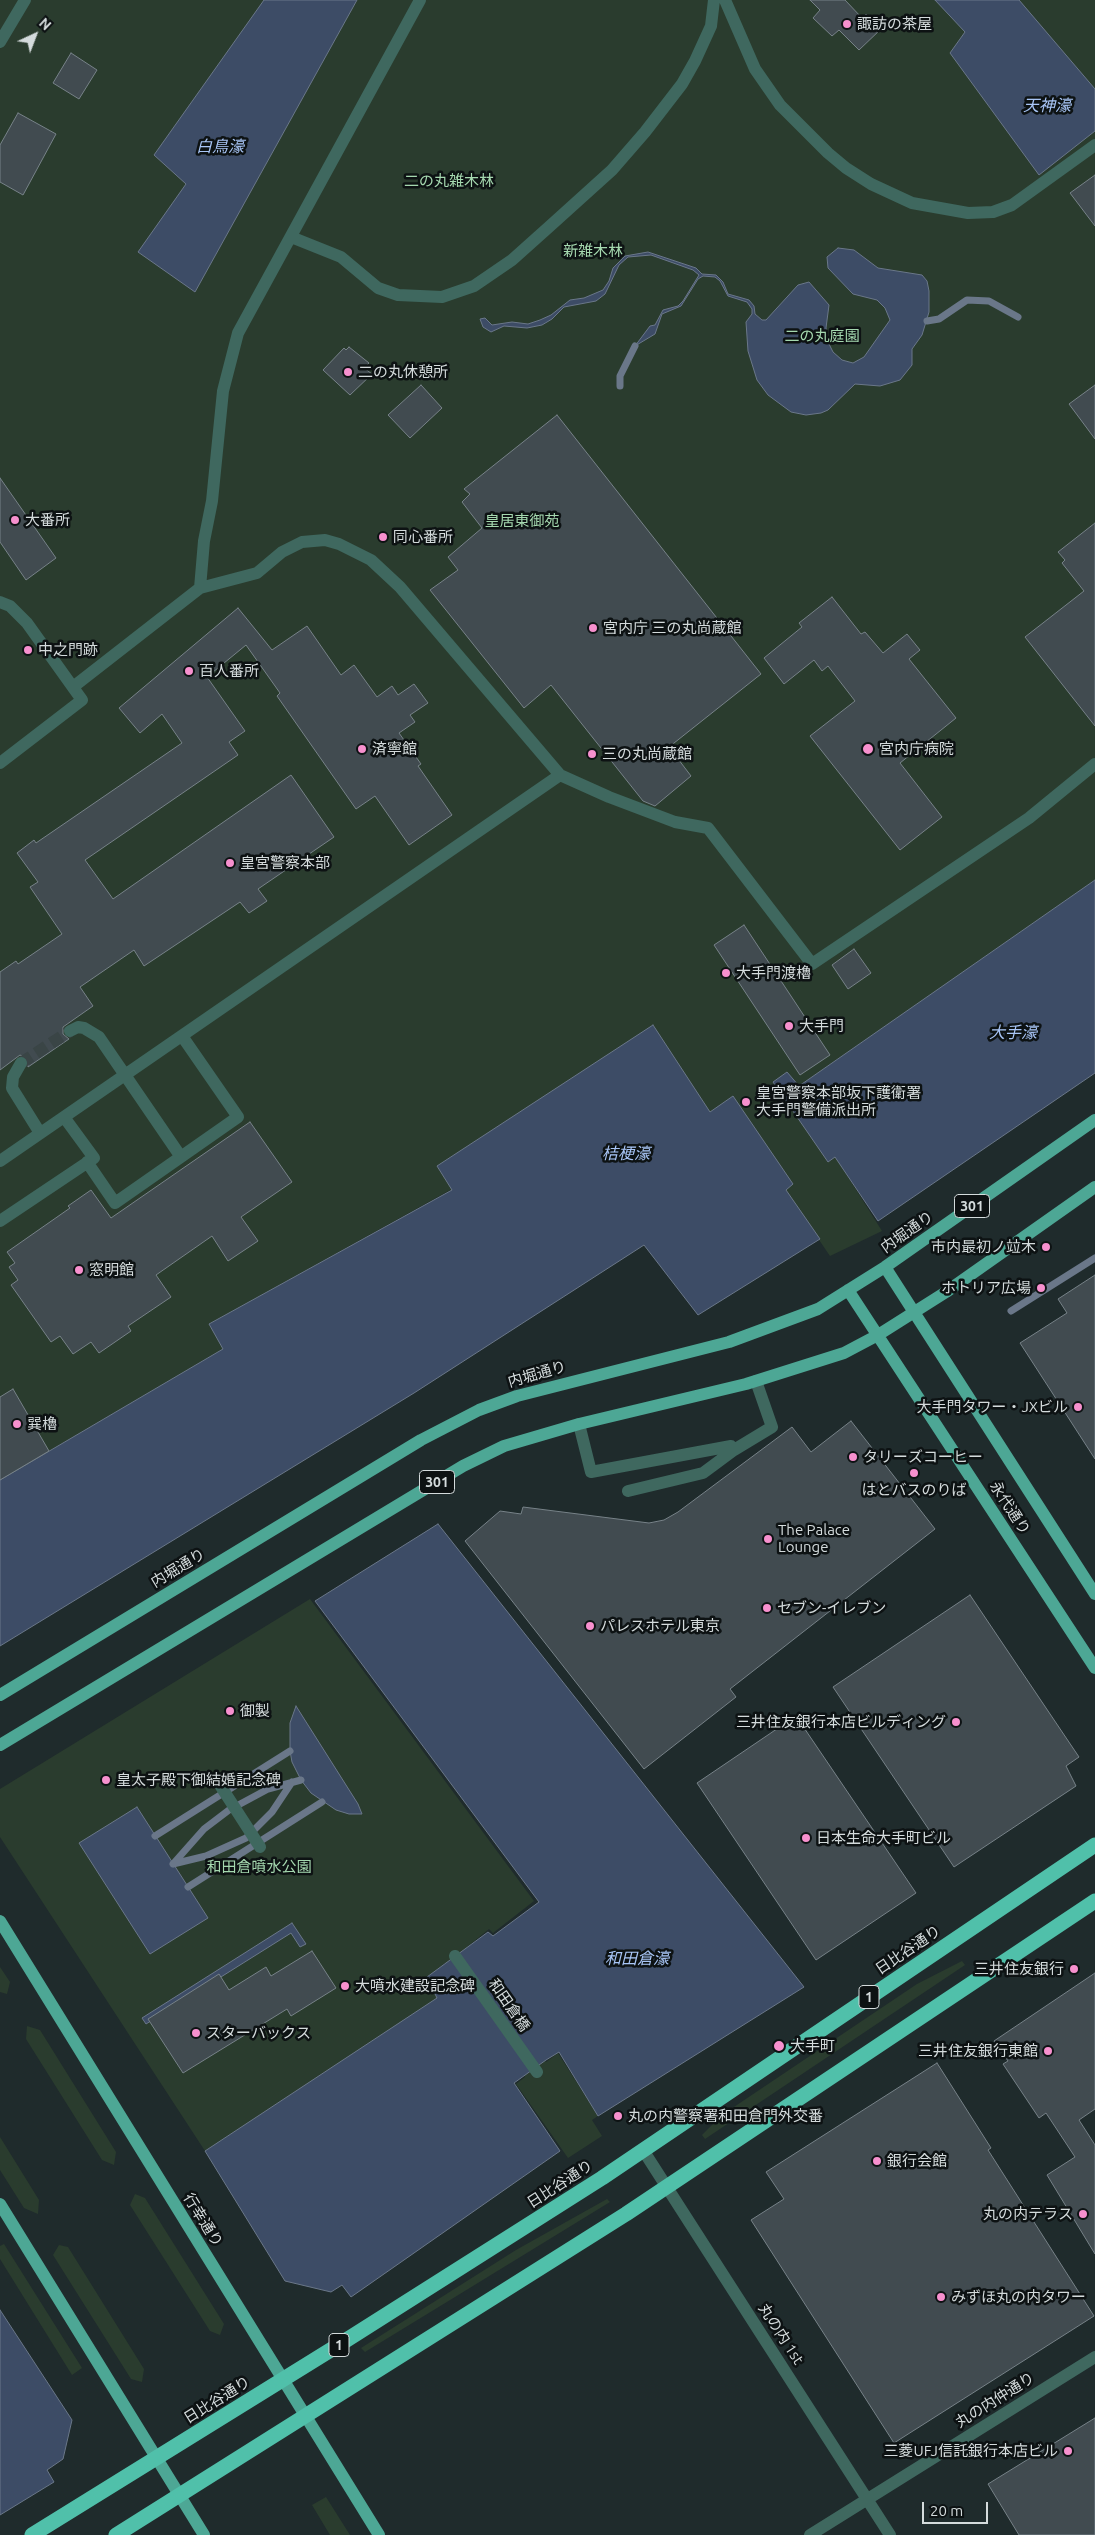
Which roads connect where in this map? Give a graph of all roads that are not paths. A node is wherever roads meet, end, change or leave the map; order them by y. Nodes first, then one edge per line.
1 (25, 0) edge
2 (420, 0) edge
3 (714, 0) edge
4 (725, 0) edge
5 (0, 42) edge
6 (1095, 145) edge
7 (291, 238) junction
8 (200, 588) junction
9 (0, 602) edge
10 (73, 687) junction
11 (0, 763) edge
12 (1095, 764) edge
13 (560, 775) junction
14 (70, 1032) tunnel mouth
15 (182, 1036) junction
16 (21, 1063) tunnel mouth
17 (125, 1076) junction
18 (64, 1117) junction
19 (1095, 1120) edge
20 (40, 1133) junction
21 (181, 1157) junction
22 (0, 1161) edge
23 (87, 1162) junction
24 (1095, 1188) edge
25 (0, 1221) edge
26 (885, 1267) junction
27 (848, 1290) junction
28 (913, 1311) junction
29 (878, 1335) junction
30 (756, 1381) junction
31 (579, 1424) junction
32 (734, 1450) junction
33 (628, 1491) dead end
34 (1095, 1594) edge
35 (1095, 1668) edge
36 (0, 1695) edge
37 (0, 1745) edge
38 (220, 1785) dead end
39 (252, 1835) dead end
40 (1095, 1845) edge
41 (1095, 1901) edge
42 (0, 1921) edge
43 (455, 1956) dead end
44 (537, 2072) dead end
45 (643, 2150) junction
46 (667, 2187) junction
47 (0, 2204) edge
48 (1095, 2357) edge
49 (282, 2380) junction
50 (305, 2417) junction
51 (156, 2459) junction
52 (179, 2496) junction
53 (867, 2499) junction
54 (32, 2535) edge
55 (116, 2535) edge
56 (204, 2535) edge
57 (379, 2535) edge
58 (810, 2535) edge
59 (890, 2535) edge

1 - 5 street
2 - 7 street
3 - 7 street
4 - 6 street
7 - 8 street
8 - 10 street
8 - 13 street
9 - 10 street
10 - 11 street
12 - 13 street
13 - 15 street
14 - 17 street
15 - 17 street
15 - 21 street
16 - 20 street
17 - 18 street
17 - 21 street
18 - 20 street
18 - 23 street
19 - 26 main road, 内堀通り / 301
20 - 22 street
21 - 23 street
23 - 25 street
24 - 28 main road, 301
26 - 27 main road, 内堀通り / 301
26 - 28 main road, 永代通り
27 - 29 main road, 永代通り
27 - 36 main road, 内堀通り / 301
28 - 29 main road, 301
28 - 34 main road, 永代通り
29 - 30 main road, 301
29 - 35 main road, 永代通り
30 - 31 main road, 301
30 - 32 street
31 - 32 street
31 - 37 main road, 301
32 - 33 street
38 - 39 street
40 - 45 highway, 日比谷通り / 1
41 - 46 highway
42 - 49 main road, 行幸通り
43 - 44 street, 和田倉橋
45 - 46 street, 丸の内 1st
45 - 49 highway, 日比谷通り / 1
46 - 50 highway
46 - 53 street, 丸の内 1st
47 - 51 main road
48 - 53 street, 丸の内仲通り
49 - 50 main road, 行幸通り
49 - 51 highway, 日比谷通り / 1
50 - 52 highway
50 - 57 main road, 行幸通り
51 - 52 main road
51 - 54 highway, 日比谷通り / 1
52 - 55 highway
52 - 56 main road
53 - 58 street, 丸の内仲通り
53 - 59 street, 丸の内 1st

